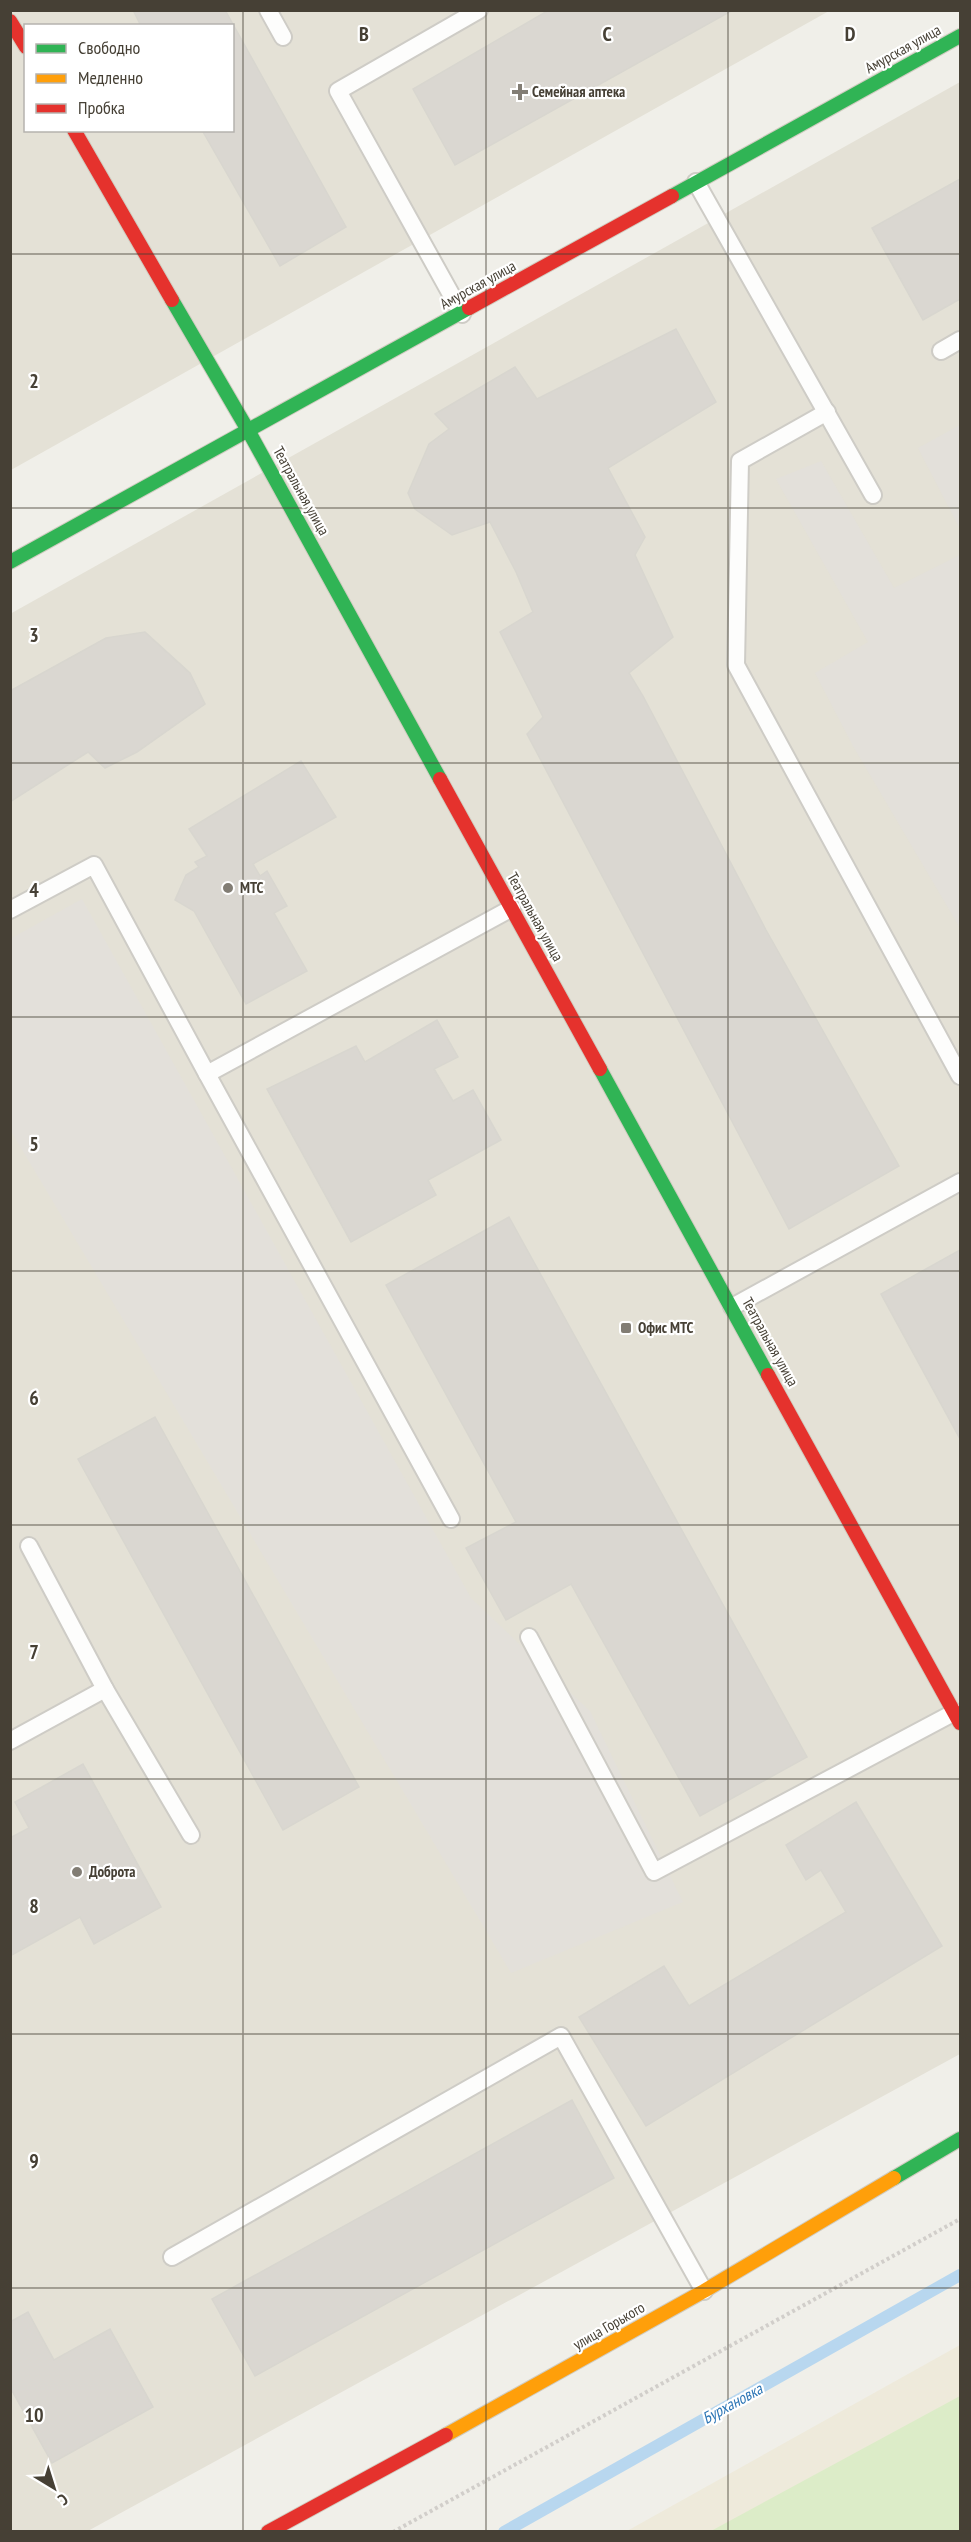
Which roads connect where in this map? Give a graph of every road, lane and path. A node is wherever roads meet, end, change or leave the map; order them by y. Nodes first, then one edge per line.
1 (268, 10) edge
2 (479, 10) edge
3 (10, 21) edge
4 (960, 36) edge
5 (284, 37) dead end
6 (24, 44) edge
7 (75, 132) edge
8 (696, 182) junction
9 (462, 314) junction
10 (960, 340) edge
11 (941, 351) dead end
12 (827, 412) junction
13 (249, 432) junction
14 (873, 495) dead end
15 (10, 562) edge
16 (512, 908) junction
17 (10, 909) edge
18 (207, 1074) junction
19 (960, 1076) edge
20 (960, 1182) edge
21 (732, 1307) junction
22 (451, 1519) dead end
23 (29, 1546) dead end
24 (529, 1637) dead end
25 (105, 1689) junction
26 (958, 1718) edge
27 (10, 1742) edge
28 (192, 1835) dead end
29 (960, 2139) edge
30 (960, 2219) edge
31 (172, 2257) dead end
32 (704, 2291) junction
33 (268, 2532) edge
34 (393, 2532) edge

1 - 5 lane
2 - 9 lane
3 - 6 main road
4 - 8 main road, Амурская улица
7 - 13 main road, Театральная улица
8 - 9 main road, Амурская улица
8 - 12 lane
9 - 13 main road, Амурская улица
10 - 11 lane
12 - 14 lane
12 - 19 lane
13 - 15 main road, Амурская улица
13 - 16 main road, Театральная улица
16 - 18 lane
16 - 21 main road, Театральная улица
17 - 18 lane
18 - 22 lane
20 - 21 lane
21 - 26 main road, Театральная улица
23 - 25 lane
24 - 26 lane
25 - 27 lane
25 - 28 lane
29 - 32 main road, улица Горького
30 - 34 path
31 - 32 lane
32 - 33 main road, улица Горького

